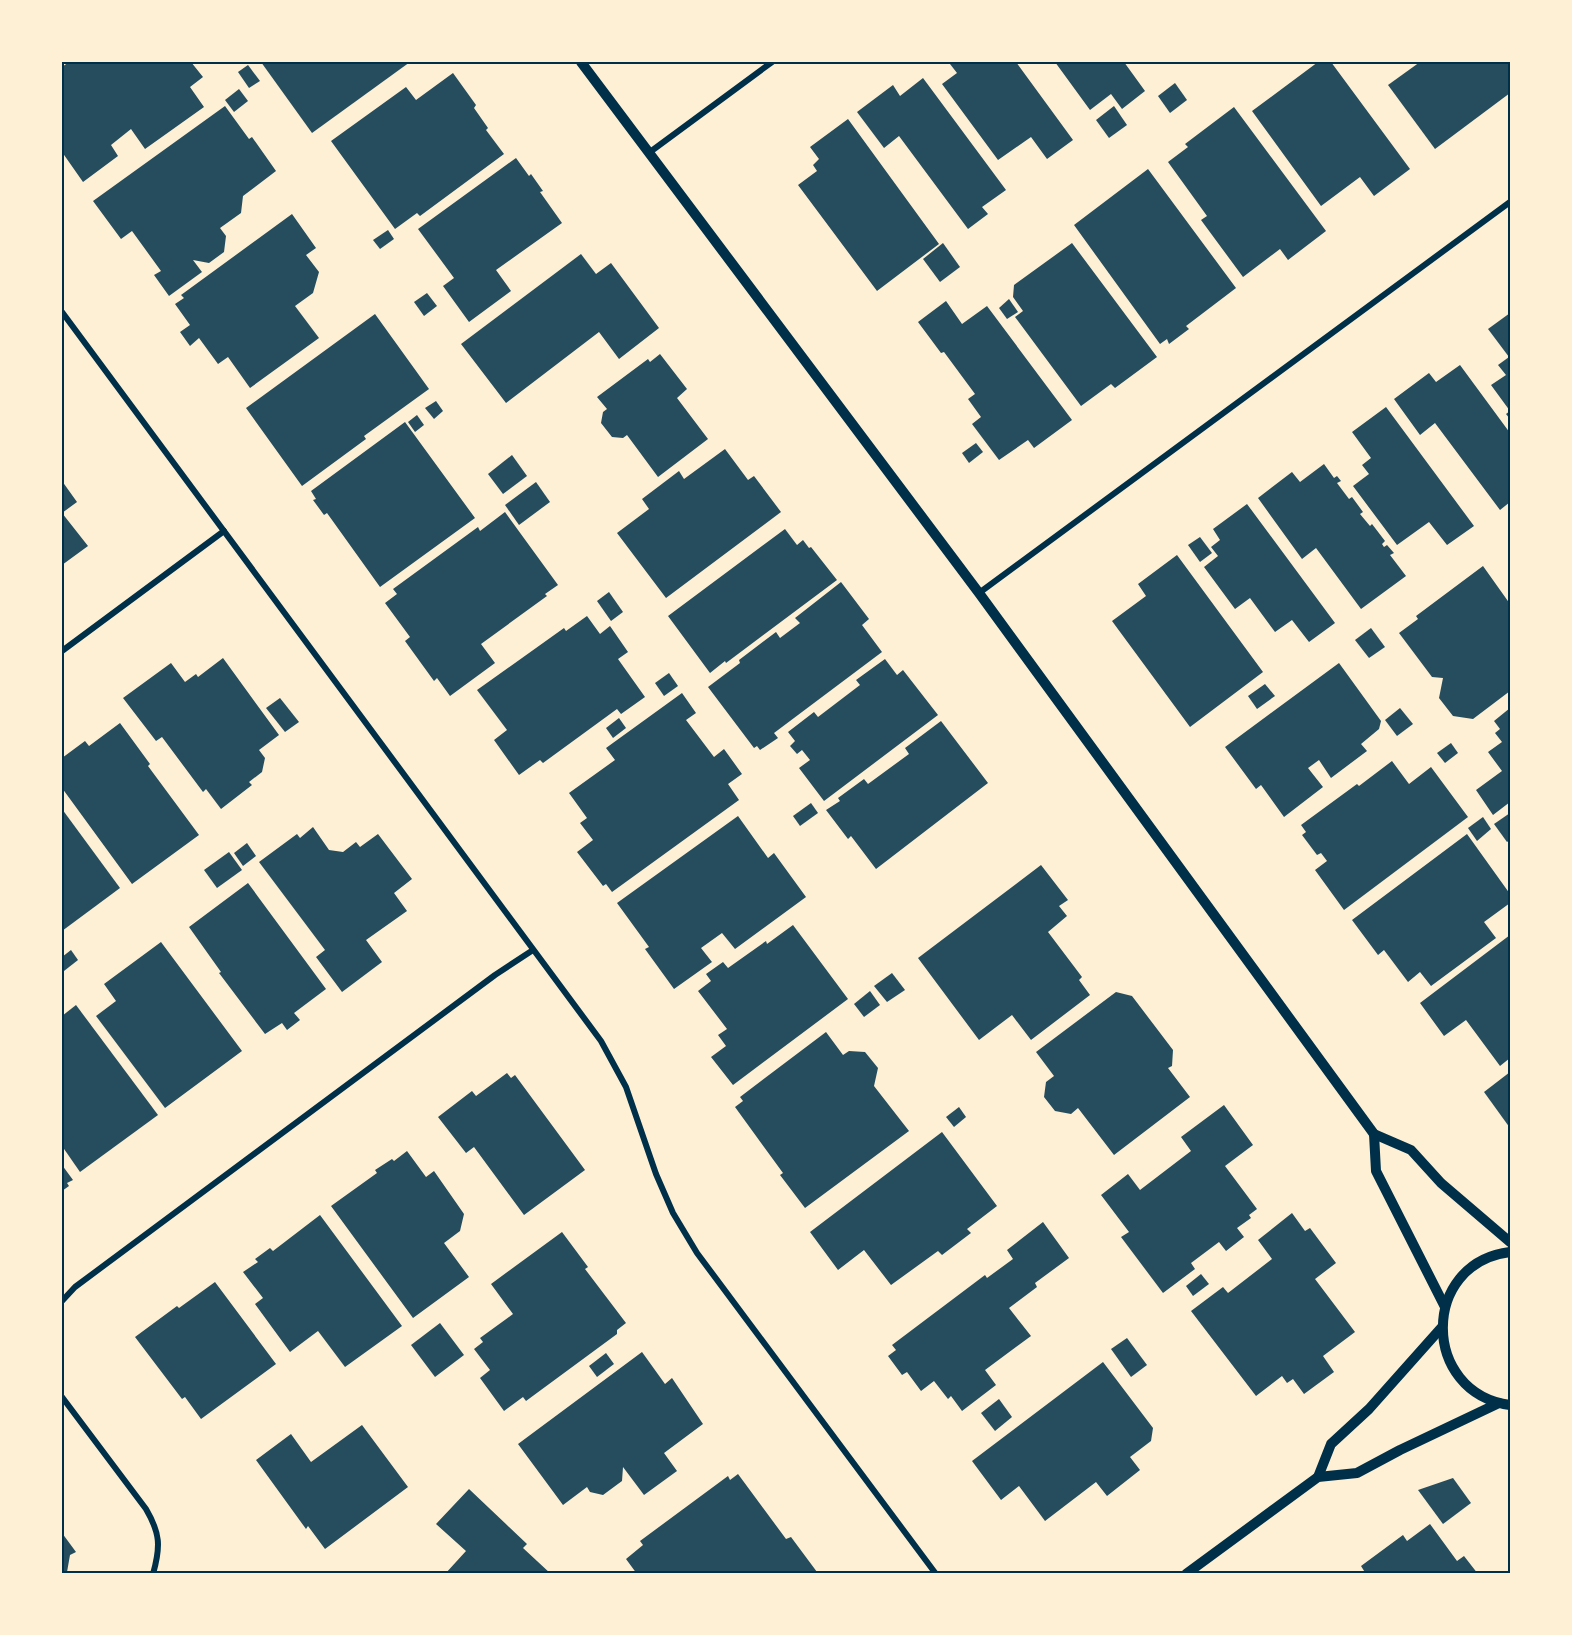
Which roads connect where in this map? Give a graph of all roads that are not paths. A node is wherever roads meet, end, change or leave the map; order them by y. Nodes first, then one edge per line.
1 (581, 62) edge
2 (772, 62) edge
3 (650, 152) junction
4 (1510, 202) edge
5 (62, 312) edge
6 (224, 531) junction
7 (979, 593) junction
8 (62, 651) edge
9 (533, 950) junction
10 (1374, 1134) junction
11 (1510, 1242) edge
12 (1510, 1252) edge
13 (62, 1301) edge
14 (1445, 1307) junction
15 (1442, 1327) junction
16 (62, 1397) edge
17 (1505, 1404) edge
18 (1318, 1477) junction
19 (153, 1574) edge
20 (936, 1574) edge
21 (1186, 1574) edge

1 - 3 street
2 - 3 street
3 - 7 street
4 - 7 street
5 - 6 street
6 - 8 street
6 - 9 street
7 - 10 street
9 - 13 street
9 - 20 street
10 - 11 street
10 - 14 street
12 - 14 street
14 - 15 street
15 - 17 street
15 - 18 street
16 - 19 street
17 - 18 street
18 - 21 street

